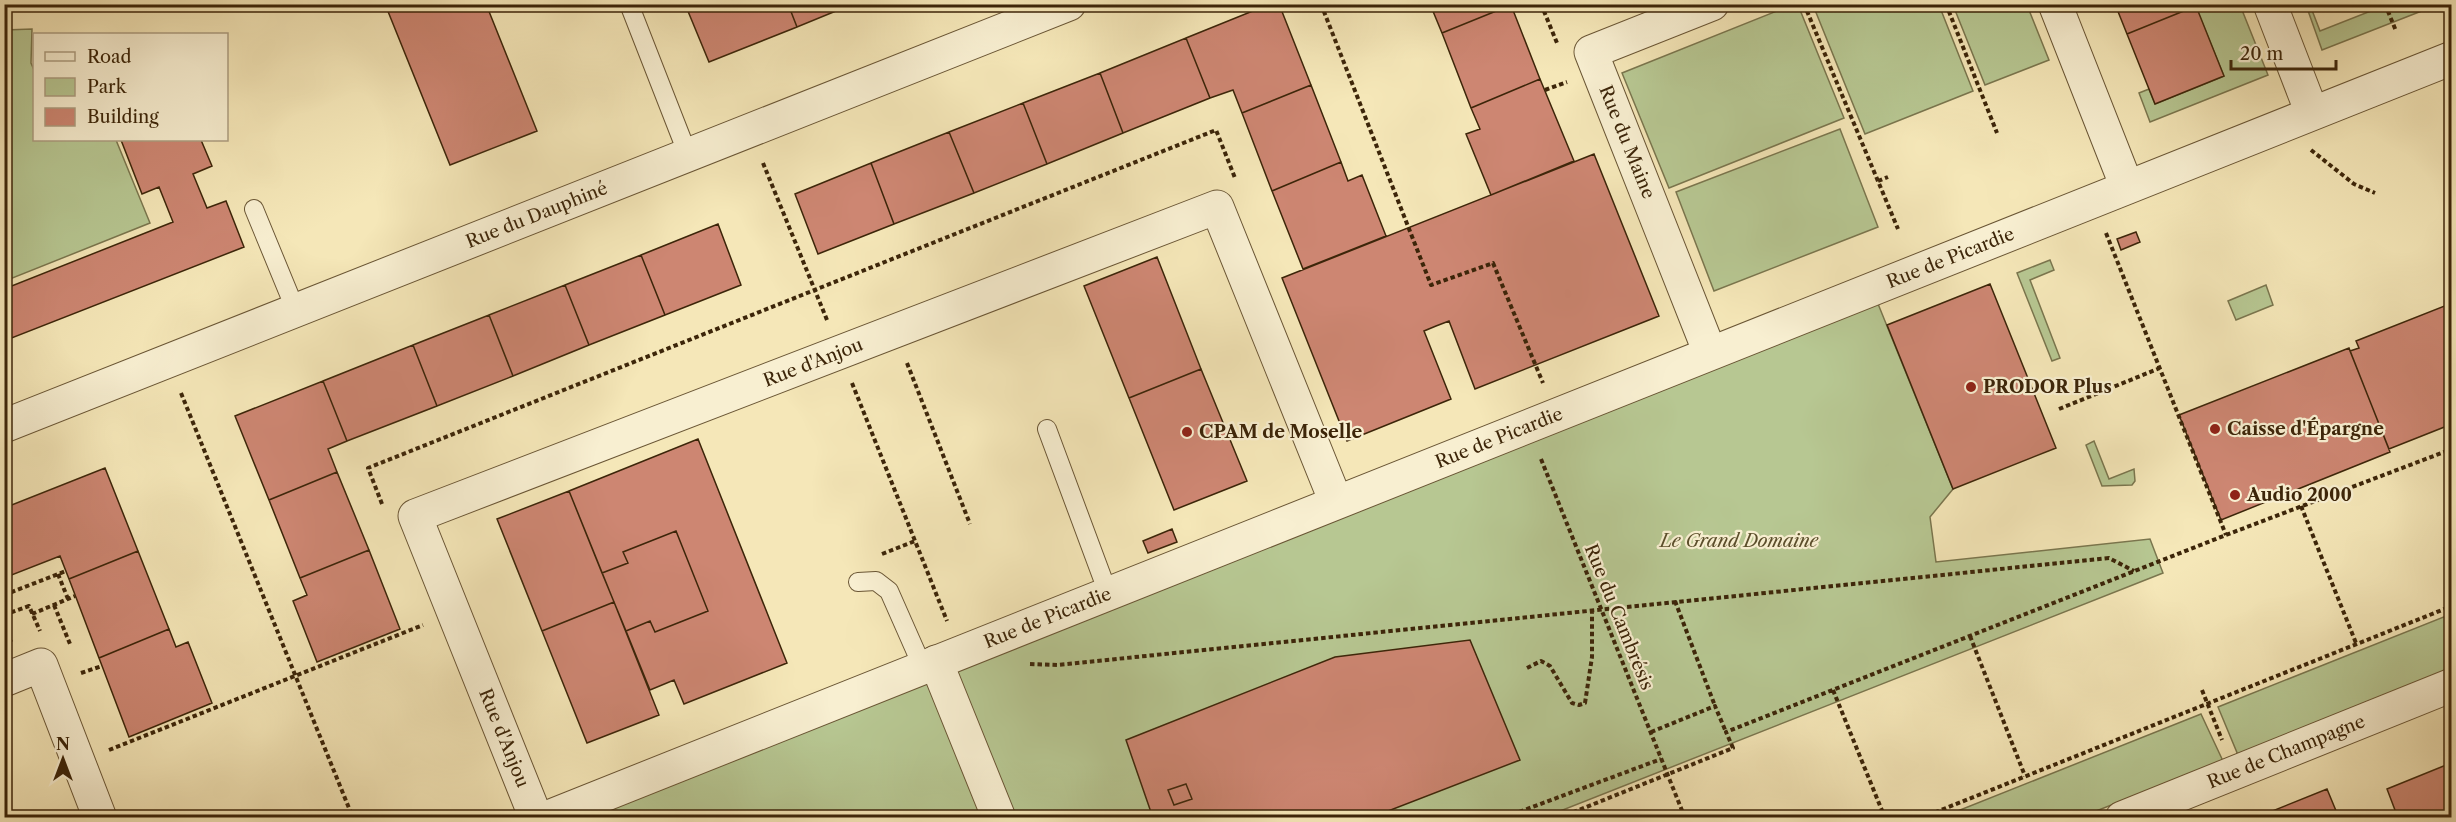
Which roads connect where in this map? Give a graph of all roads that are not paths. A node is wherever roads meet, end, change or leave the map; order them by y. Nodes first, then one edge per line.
1 (629, 4) edge
2 (1069, 4) edge
3 (1712, 4) edge
4 (2055, 4) edge
5 (2270, 4) edge
6 (2451, 58) edge
7 (2312, 113) junction
8 (688, 156) junction
9 (2127, 187) junction
10 (254, 209) dead end
11 (296, 311) junction
12 (1710, 353) junction
13 (4, 426) edge
14 (1047, 429) dead end
15 (1336, 502) junction
16 (858, 582) dead end
17 (1108, 593) junction
18 (929, 665) junction
19 (4, 680) edge
20 (2451, 685) edge
21 (2125, 817) edge
22 (100, 818) edge
23 (536, 818) edge
24 (546, 818) edge
25 (999, 818) edge

1 - 8 lane
2 - 8 street, Rue du Dauphiné
3 - 12 street, Rue du Maine
4 - 9 street
5 - 7 street
6 - 7 street, Rue de Picardie
7 - 9 street, Rue de Picardie
8 - 11 street, Rue du Dauphiné
9 - 12 street, Rue de Picardie
10 - 11 lane
11 - 13 street, Rue du Dauphiné
12 - 15 street, Rue de Picardie
14 - 17 lane
15 - 17 street, Rue de Picardie
15 - 23 street, Rue d'Anjou
16 - 18 lane
17 - 18 street, Rue de Picardie
18 - 24 street, Rue de Picardie
18 - 25 street
19 - 22 street
20 - 21 street, Rue de Champagne

